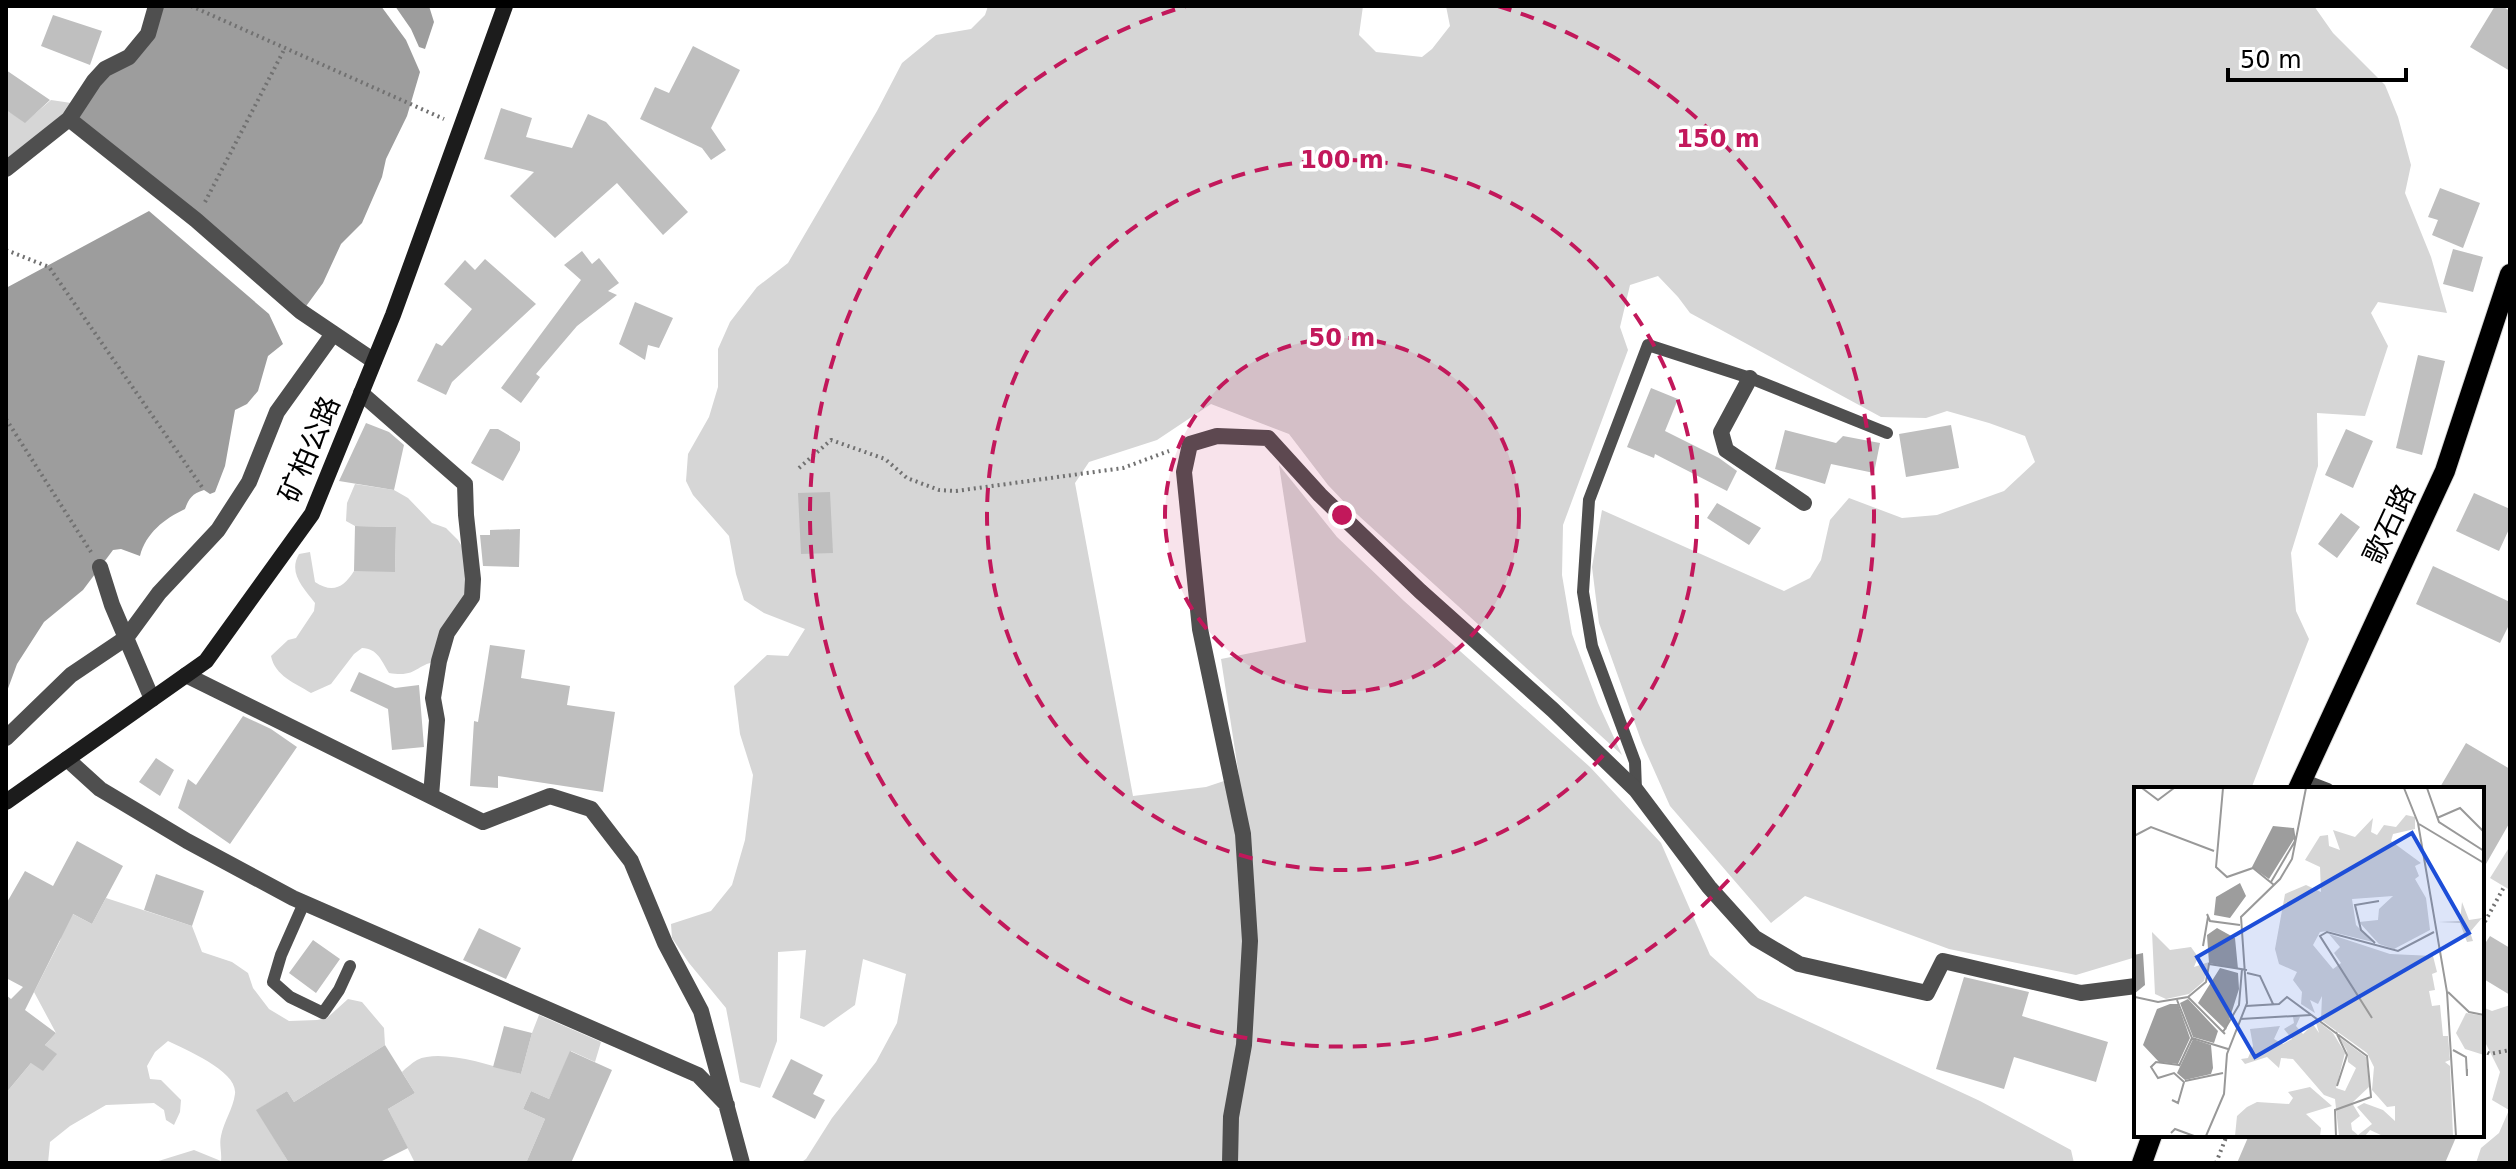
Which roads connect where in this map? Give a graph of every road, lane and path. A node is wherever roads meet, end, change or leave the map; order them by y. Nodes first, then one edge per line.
1 (156, 6) edge
2 (191, 6) edge
3 (505, 6) edge
4 (285, 48) junction
5 (69, 119) junction
6 (461, 127) junction
7 (6, 169) edge
8 (196, 220) junction
9 (6, 250) edge
10 (2510, 274) edge
11 (333, 334) junction
12 (374, 361) junction
13 (1750, 378) junction
14 (361, 393) junction
15 (6, 419) edge
16 (1887, 433) dead end
17 (1190, 444) junction
18 (799, 468) dead end
19 (204, 490) dead end
20 (1804, 503) dead end
21 (100, 567) joint
22 (126, 638) junction
23 (186, 675) junction
24 (152, 699) junction
25 (6, 738) edge
26 (67, 759) junction
27 (2300, 784) edge
28 (1636, 790) junction
29 (431, 796) junction
30 (6, 802) edge
31 (2504, 887) dead end
32 (304, 903) junction
33 (2484, 923) edge
34 (350, 966) dead end
35 (2134, 986) edge
36 (2510, 1050) edge
37 (2484, 1051) edge
38 (728, 1107) junction
39 (2151, 1137) edge
40 (2226, 1137) edge
41 (742, 1163) edge
42 (1230, 1163) edge
43 (2142, 1163) edge
44 (2216, 1163) edge

1 - 5 street
2 - 4 path
3 - 6 street, 矿柏公路
4 - 6 path
4 - 8 path
5 - 7 street
5 - 8 street
6 - 12 street, 矿柏公路
8 - 11 street
9 - 19 path
10 - 27 main road, 歌石路
11 - 12 street
11 - 22 street
12 - 14 street, 矿柏公路
13 - 16 lane
13 - 20 street
13 - 28 lane
14 - 23 street, 矿柏公路
14 - 29 street
15 - 21 path
17 - 18 path
17 - 28 street
17 - 42 street
21 - 22 street
22 - 24 street
22 - 25 street
23 - 24 street, 矿柏公路
23 - 29 street
24 - 26 street, 矿柏公路
26 - 30 street, 矿柏公路
26 - 32 street
28 - 35 street
29 - 38 street
31 - 33 path
32 - 34 lane
32 - 38 street
36 - 37 path
38 - 41 street
39 - 43 main road
40 - 44 path

